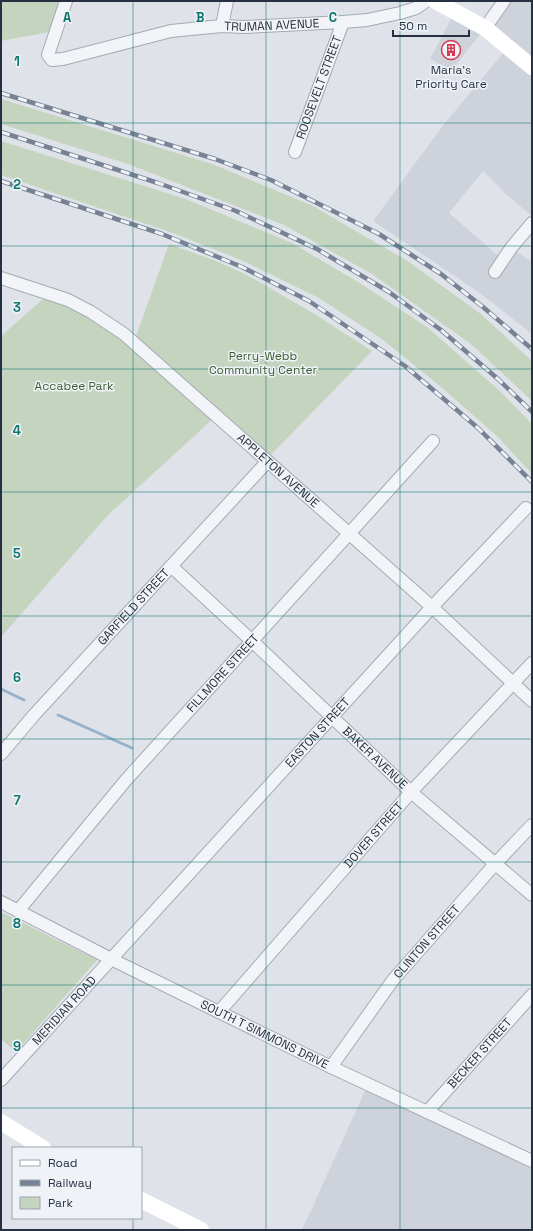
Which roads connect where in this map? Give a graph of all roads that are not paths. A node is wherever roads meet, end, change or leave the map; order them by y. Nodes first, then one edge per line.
1 (66, 1) edge
2 (227, 1) edge
3 (426, 1) edge
4 (435, 1) edge
5 (504, 1) edge
6 (343, 22) junction
7 (222, 26) junction
8 (485, 28) junction
9 (532, 67) edge
10 (295, 152) dead end
11 (532, 223) edge
12 (495, 272) dead end
13 (1, 278) edge
14 (433, 441) dead end
15 (267, 462) junction
16 (526, 508) dead end
17 (349, 533) junction
18 (171, 566) junction
19 (432, 607) junction
20 (251, 640) junction
21 (532, 663) edge
22 (512, 683) junction
23 (532, 701) edge
24 (332, 717) junction
25 (1, 754) edge
26 (411, 792) junction
27 (532, 825) edge
28 (495, 864) junction
29 (532, 895) edge
30 (1, 902) edge
31 (18, 911) junction
32 (111, 959) junction
33 (532, 995) edge
34 (220, 1012) junction
35 (331, 1067) junction
36 (1, 1080) edge
37 (427, 1112) junction
38 (1, 1122) edge
39 (41, 1147) edge
40 (530, 1156) edge
41 (142, 1200) edge
42 (201, 1230) edge

1 - 7 street, TRUMAN AVENUE
2 - 7 street
3 - 6 street, TRUMAN AVENUE
4 - 8 street
5 - 8 street
6 - 7 street, TRUMAN AVENUE
6 - 10 street, ROOSEVELT STREET
8 - 9 street
11 - 12 street
13 - 15 street, APPLETON AVENUE
14 - 17 street, FILLMORE STREET
15 - 17 street, APPLETON AVENUE
15 - 18 street, GARFIELD STREET
16 - 19 street, EASTON STREET
17 - 19 street, APPLETON AVENUE
17 - 20 street, FILLMORE STREET
18 - 20 street, BAKER AVENUE
18 - 25 street, GARFIELD STREET
19 - 22 street, APPLETON AVENUE
19 - 24 street, EASTON STREET
20 - 24 street, BAKER AVENUE
20 - 31 street, FILLMORE STREET
21 - 22 street, DOVER STREET
22 - 23 street, APPLETON AVENUE
22 - 26 street, DOVER STREET
24 - 26 street, BAKER AVENUE
24 - 32 street, EASTON STREET
26 - 28 street, BAKER AVENUE
26 - 34 street, DOVER STREET
27 - 28 street, CLINTON STREET
28 - 29 street, BAKER AVENUE
28 - 35 street, CLINTON STREET
30 - 31 street, SOUTH T SIMMONS DRIVE
31 - 32 street, SOUTH T SIMMONS DRIVE
32 - 34 street, SOUTH T SIMMONS DRIVE
32 - 36 street, MERIDIAN ROAD
33 - 37 street, BECKER STREET
34 - 35 street, SOUTH T SIMMONS DRIVE
35 - 37 street, SOUTH T SIMMONS DRIVE
37 - 40 street, SOUTH T SIMMONS DRIVE
38 - 39 street
41 - 42 street

